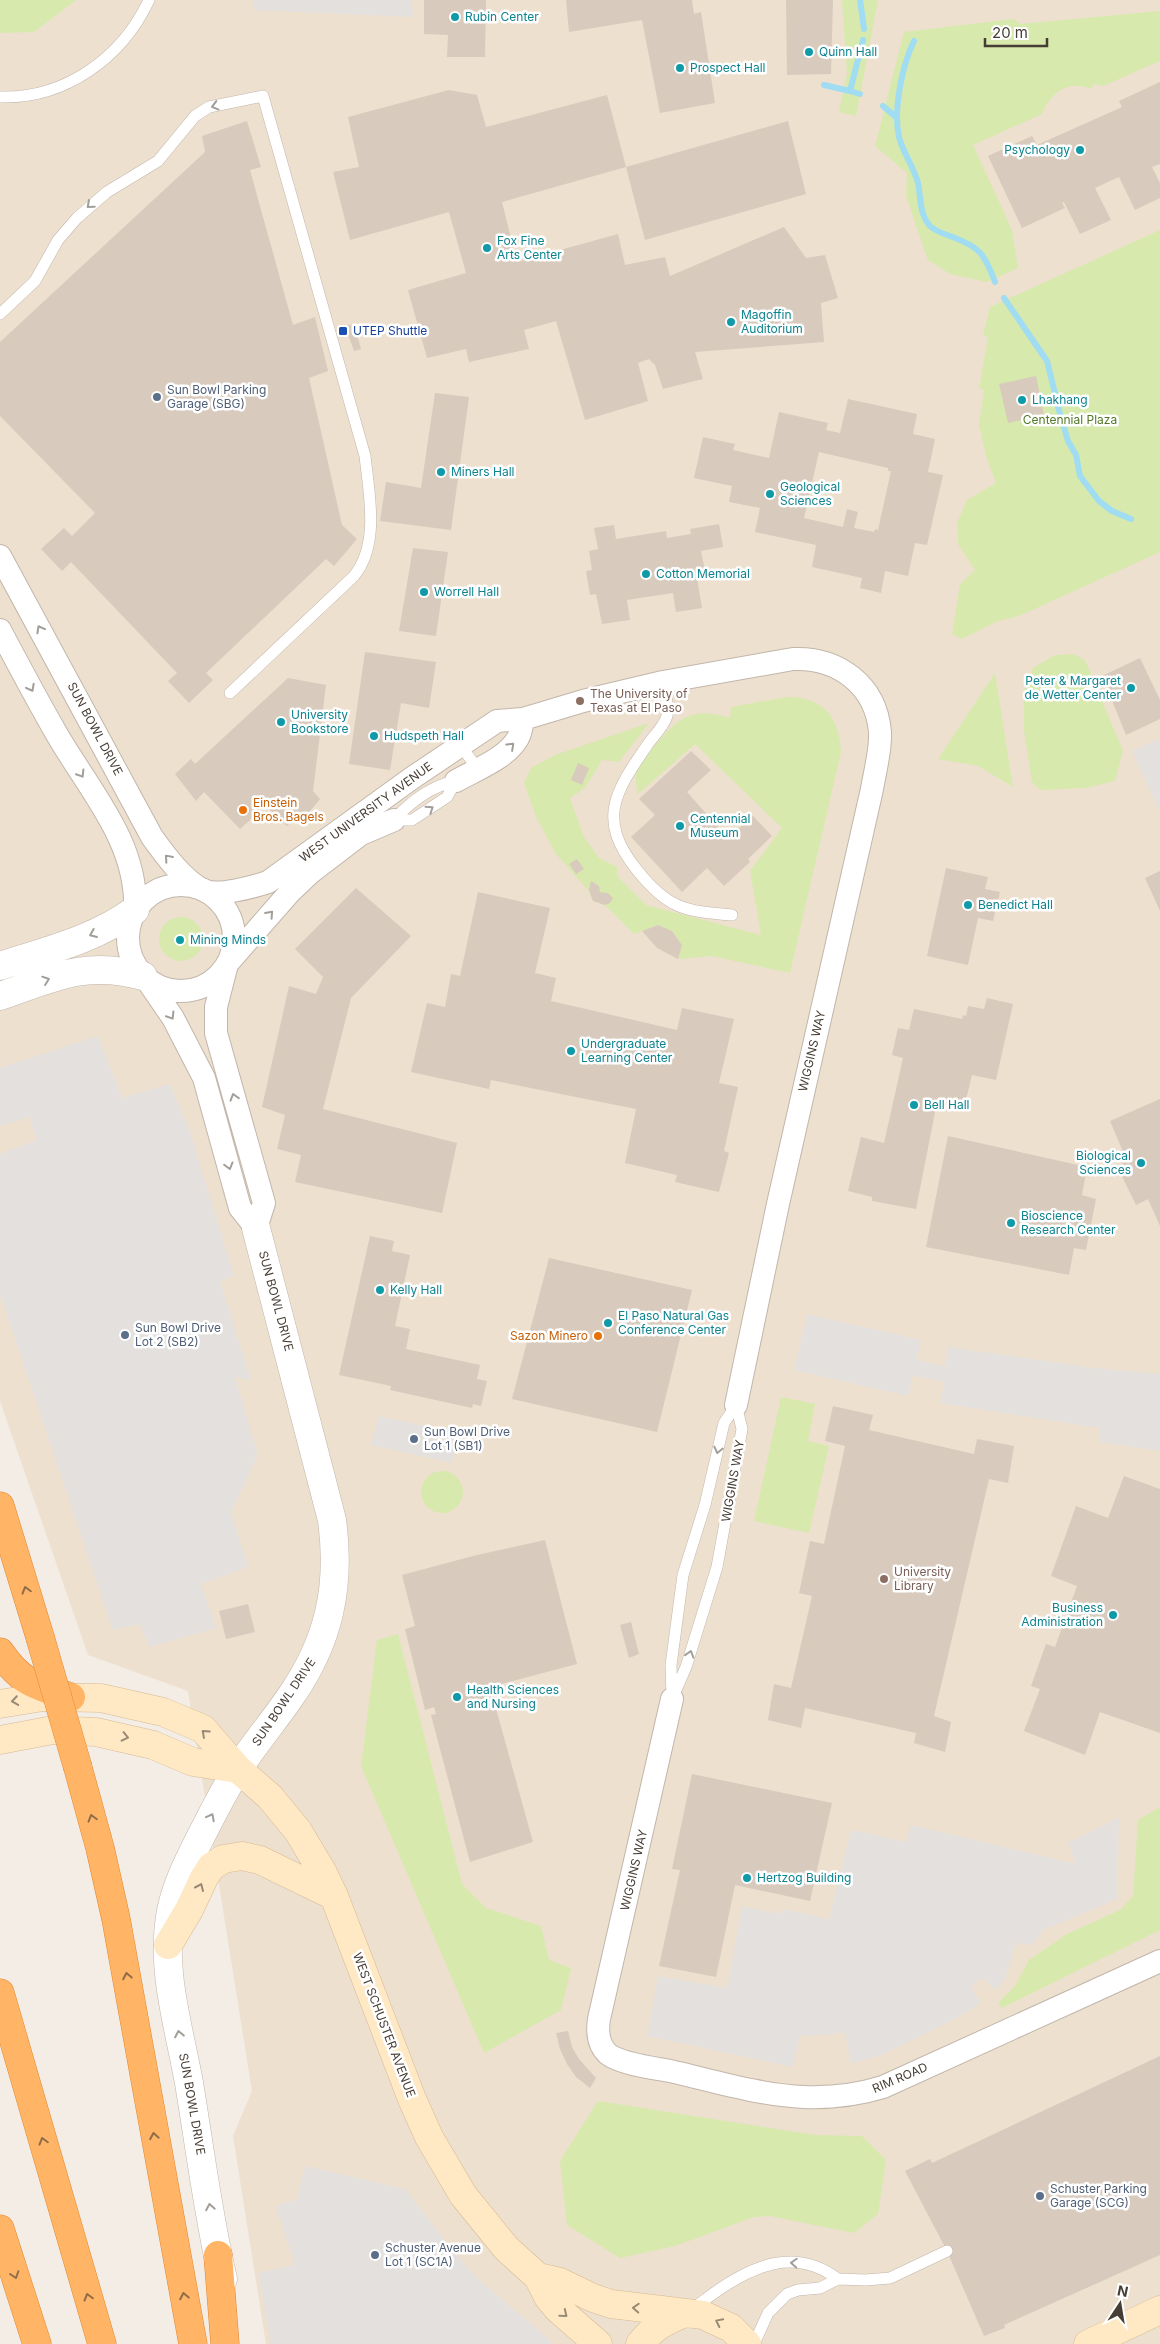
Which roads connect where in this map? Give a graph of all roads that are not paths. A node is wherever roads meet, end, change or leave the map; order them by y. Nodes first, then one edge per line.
1 (149, 0) edge
2 (0, 97) edge
3 (0, 314) edge
4 (0, 556) edge
5 (0, 630) edge
6 (663, 682) junction
7 (230, 693) dead end
8 (871, 698) joint
9 (523, 719) junction
10 (460, 745) junction
11 (478, 769) junction
12 (456, 782) joint
13 (394, 820) joint
14 (204, 891) junction
15 (135, 910) junction
16 (732, 915) dead end
17 (227, 964) junction
18 (0, 966) edge
19 (143, 976) junction
20 (0, 996) edge
21 (256, 1228) junction
22 (736, 1406) junction
23 (0, 1506) edge
24 (0, 1652) edge
25 (71, 1697) junction
26 (672, 1700) junction
27 (0, 1704) edge
28 (0, 1740) edge
29 (238, 1768) junction
30 (334, 1896) junction
31 (168, 1944) junction
32 (1160, 1961) edge
33 (0, 1993) edge
34 (600, 2041) joint
35 (0, 2229) edge
36 (947, 2251) dead end
37 (218, 2255) junction
38 (538, 2277) junction
39 (838, 2279) junction
40 (1160, 2310) edge
41 (685, 2313) junction
42 (36, 2344) edge
43 (102, 2344) edge
44 (193, 2344) edge
45 (225, 2344) edge
46 (238, 2344) edge
47 (598, 2344) edge
48 (640, 2344) edge
49 (747, 2344) edge
50 (754, 2344) edge
51 (1088, 2344) edge

1 - 2 lane
7 -> 3 lane
14 -> 4 street, SUN BOWL DRIVE
5 -> 15 street
6 - 8 street, WEST UNIVERSITY AVENUE
6 - 9 street, WEST UNIVERSITY AVENUE
6 - 16 lane
8 - 22 street, WIGGINS WAY
9 - 10 street, WEST UNIVERSITY AVENUE
11 -> 9 street, WEST UNIVERSITY AVENUE
10 - 11 lane
10 - 14 street, WEST UNIVERSITY AVENUE
11 - 12 street, WEST UNIVERSITY AVENUE
13 -> 12 lane, WEST UNIVERSITY AVENUE
17 -> 13 street, WEST UNIVERSITY AVENUE
14 - 15 street
14 - 17 street
15 -> 18 street
15 - 19 street
17 - 19 street
21 -> 17 street
20 -> 19 street
19 -> 21 street
21 - 29 street, SUN BOWL DRIVE
22 -> 26 lane, WIGGINS WAY
26 -> 22 lane, WIGGINS WAY
44 -> 23 highway, bridge
24 - 25 highway
25 -> 27 main road, WEST SCHUSTER AVENUE
29 -> 25 main road, WEST SCHUSTER AVENUE
26 - 34 street, WIGGINS WAY
28 -> 29 main road
29 - 30 main road, WEST SCHUSTER AVENUE
31 -> 29 street, SUN BOWL DRIVE
31 -> 30 main road
30 - 38 main road, WEST SCHUSTER AVENUE
37 -> 31 street, SUN BOWL DRIVE
32 - 34 street, RIM ROAD
43 -> 33 highway
35 -> 42 highway
36 - 39 lane
37 - 45 highway
37 - 46 street, SUN BOWL DRIVE
41 -> 38 main road, WEST SCHUSTER AVENUE
38 -> 47 main road, WEST SCHUSTER AVENUE
39 -> 41 lane
39 - 50 lane
40 - 51 main road
41 - 48 main road
49 -> 41 main road, WEST SCHUSTER AVENUE

